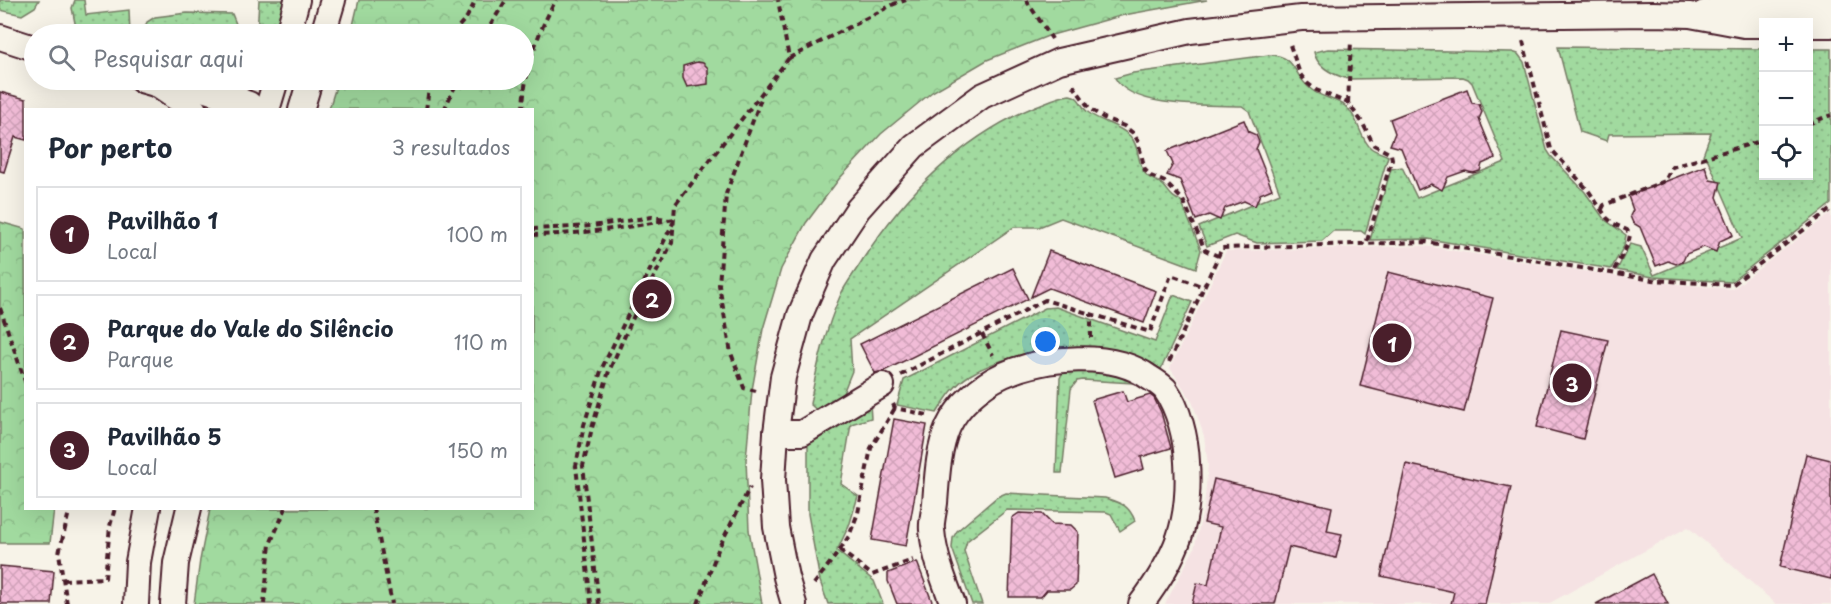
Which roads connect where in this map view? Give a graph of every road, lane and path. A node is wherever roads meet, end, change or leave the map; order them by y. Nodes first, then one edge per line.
1 (297, 0) edge
2 (333, 0) edge
3 (476, 0) edge
4 (506, 0) edge
5 (556, 0) edge
6 (778, 0) edge
7 (906, 0) edge
8 (1026, 0) edge
9 (1752, 3) edge
10 (1831, 6) edge
11 (1690, 15) junction
12 (291, 24) edge
13 (326, 24) edge
14 (460, 24) edge
15 (491, 24) edge
16 (1759, 25) edge
17 (1813, 25) edge
18 (1831, 25) edge
19 (0, 37) edge
20 (1052, 39) dead end
21 (1351, 41) dead end
22 (1523, 41) dead end
23 (24, 45) edge
24 (1290, 45) dead end
25 (534, 47) edge
26 (789, 58) junction
27 (1073, 85) dead end
28 (165, 90) edge
29 (222, 90) edge
30 (273, 90) edge
31 (307, 90) edge
32 (429, 90) edge
33 (453, 90) edge
34 (524, 90) edge
35 (764, 91) junction
36 (1348, 103) junction
37 (195, 104) edge
38 (253, 108) edge
39 (268, 108) edge
40 (302, 108) edge
41 (426, 108) edge
42 (445, 108) edge
43 (523, 108) edge
44 (1831, 115) edge
45 (1813, 122) edge
46 (1759, 141) edge
47 (1831, 209) edge
48 (1602, 210) junction
49 (674, 219) junction
50 (534, 229) edge
51 (534, 235) edge
52 (1366, 244) junction
53 (1218, 256) junction
54 (1613, 272) junction
55 (1204, 287) junction
56 (0, 308) edge
57 (1091, 314) junction
58 (982, 334) junction
59 (1091, 342) dead end
60 (1172, 356) dead end
61 (998, 365) dead end
62 (24, 378) edge
63 (882, 385) joint
64 (756, 391) dead end
65 (928, 415) dead end
66 (776, 433) junction
67 (751, 483) dead end
68 (70, 510) edge
69 (114, 510) edge
70 (147, 510) edge
71 (189, 510) edge
72 (285, 510) edge
73 (373, 510) edge
74 (840, 550) junction
75 (922, 557) dead end
76 (63, 580) junction
77 (814, 584) dead end
78 (67, 604) edge
79 (136, 604) edge
80 (173, 604) edge
81 (264, 604) edge
82 (392, 604) edge
83 (591, 604) edge
84 (599, 604) edge
85 (698, 604) edge
86 (794, 604) edge
87 (953, 604) edge
88 (1141, 604) edge

1 - 12 street
2 - 13 street
3 - 14 path
4 - 15 path
5 - 25 path
6 - 26 path
7 - 26 path
8 - 20 path
9 - 10 street
9 - 11 street
11 - 16 street
11 - 66 street
17 - 18 street
19 - 23 street
21 - 36 path
22 - 48 path
24 - 36 path
26 - 35 path
27 - 53 path
28 - 37 street
29 - 37 street
30 - 39 street
31 - 40 street
32 - 41 path
33 - 42 path
34 - 43 path
35 - 49 path
35 - 64 path
36 - 52 path
37 - 38 street
44 - 45 path
46 - 48 path
47 - 54 path
48 - 54 path
49 - 50 path
49 - 51 path
49 - 83 path
49 - 84 path
52 - 53 path
52 - 54 path
53 - 55 path
55 - 57 path
55 - 60 path
56 - 62 path
57 - 58 path
57 - 59 path
58 - 61 path
58 - 63 path
63 - 66 street
65 - 74 path
66 - 86 street
67 - 85 path
68 - 76 path
69 - 76 path
70 - 79 street
71 - 80 street
72 - 81 path
73 - 82 path
74 - 75 path
74 - 77 path
76 - 78 path
87 - 88 street

